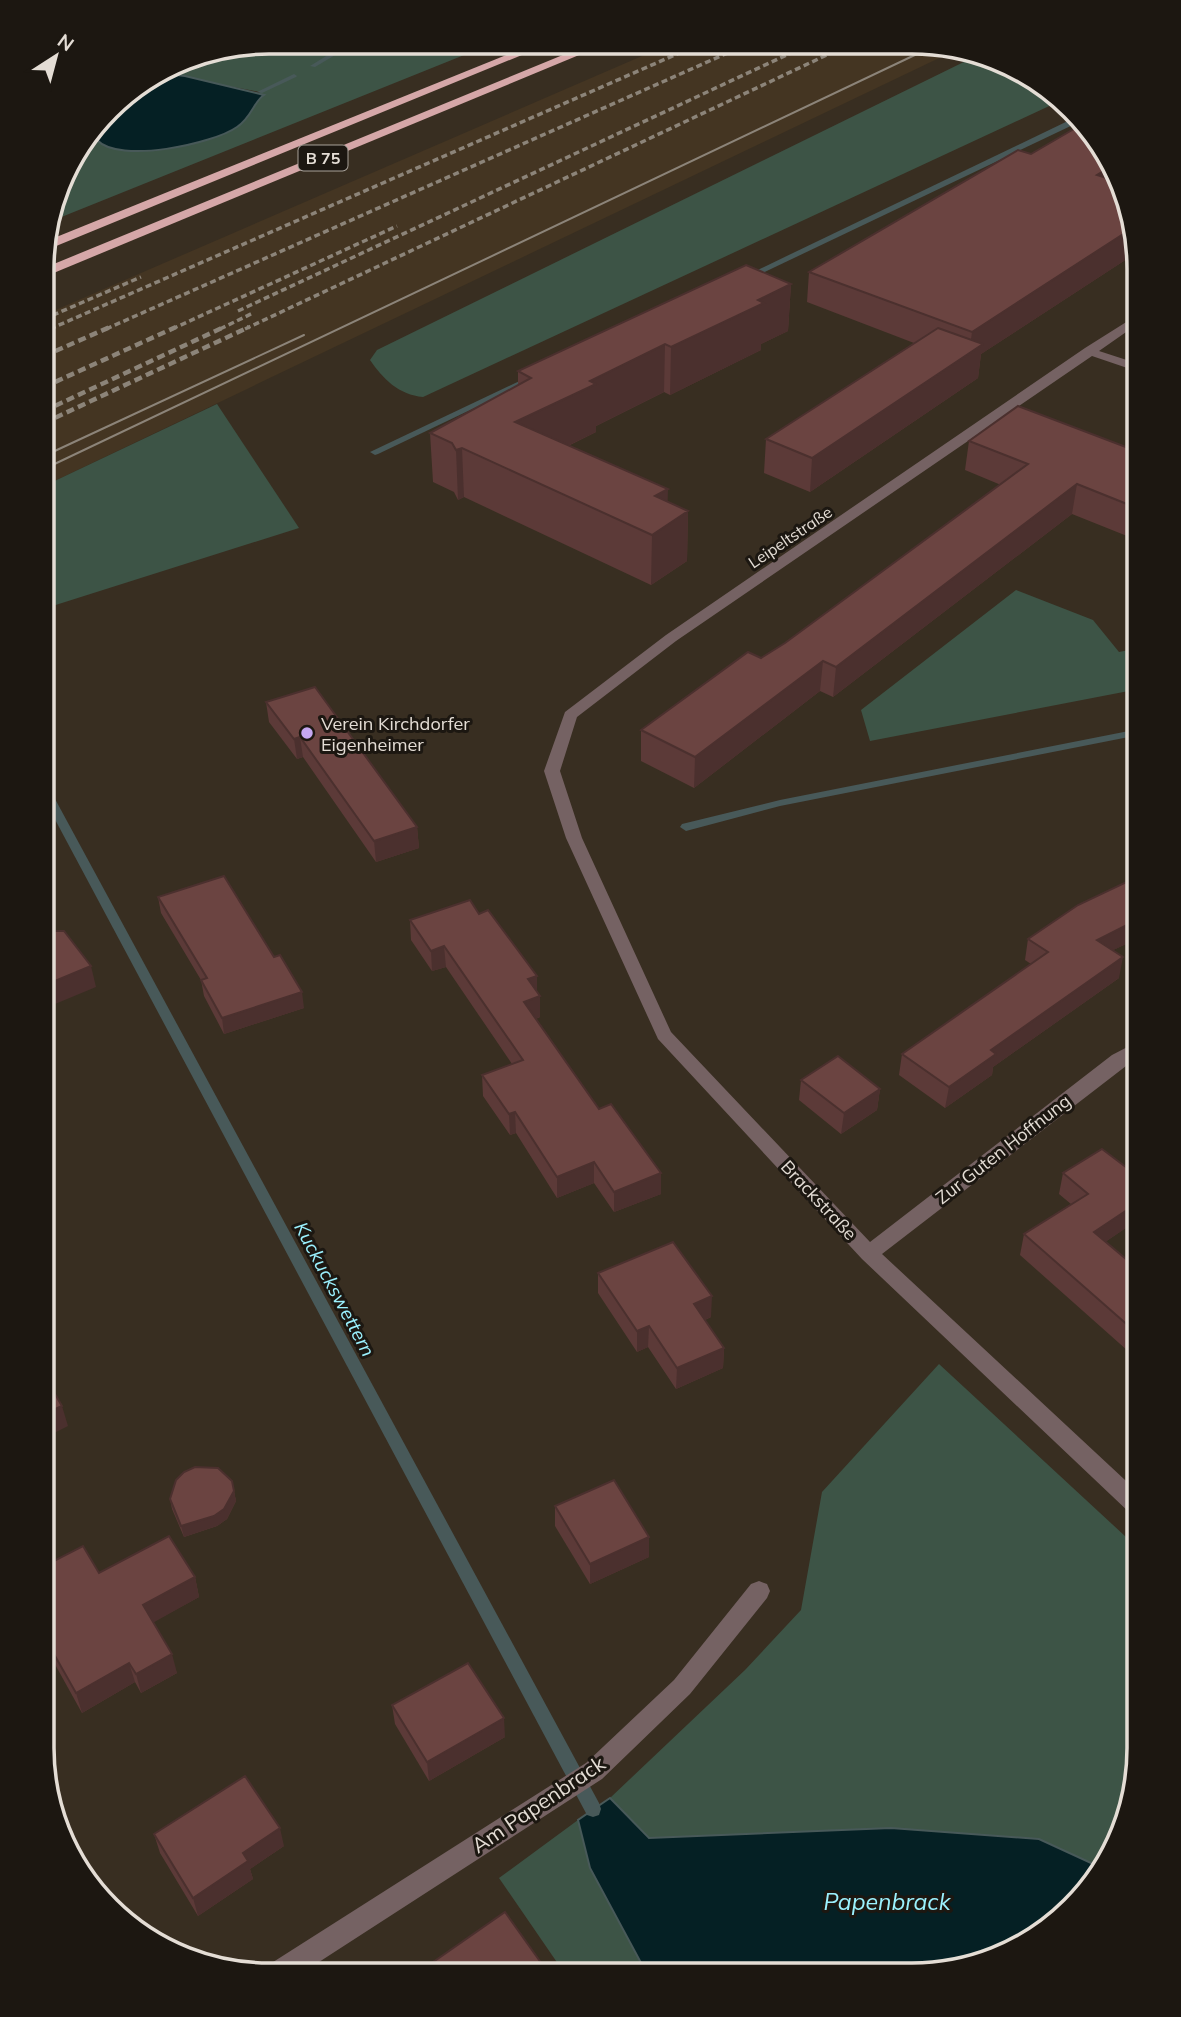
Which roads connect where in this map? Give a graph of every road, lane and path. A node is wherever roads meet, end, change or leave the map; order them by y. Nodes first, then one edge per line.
1 (518, 54) edge
2 (575, 54) edge
3 (56, 242) edge
4 (54, 269) edge
5 (1127, 326) edge
6 (1089, 351) junction
7 (1127, 364) edge
8 (574, 838) joint
9 (1126, 1055) edge
10 (869, 1254) junction
11 (1126, 1495) edge
12 (759, 1591) dead end
13 (295, 1963) edge

1 - 3 highway, B 75
2 - 4 highway, B 75
5 - 6 street, Leipeltstraße
6 - 7 street
6 - 8 street, Leipeltstraße
8 - 10 street, Brackstraße
9 - 10 street, Zur Guten Hoffnung
10 - 11 street, Brackstraße
12 - 13 street, Am Papenbrack

